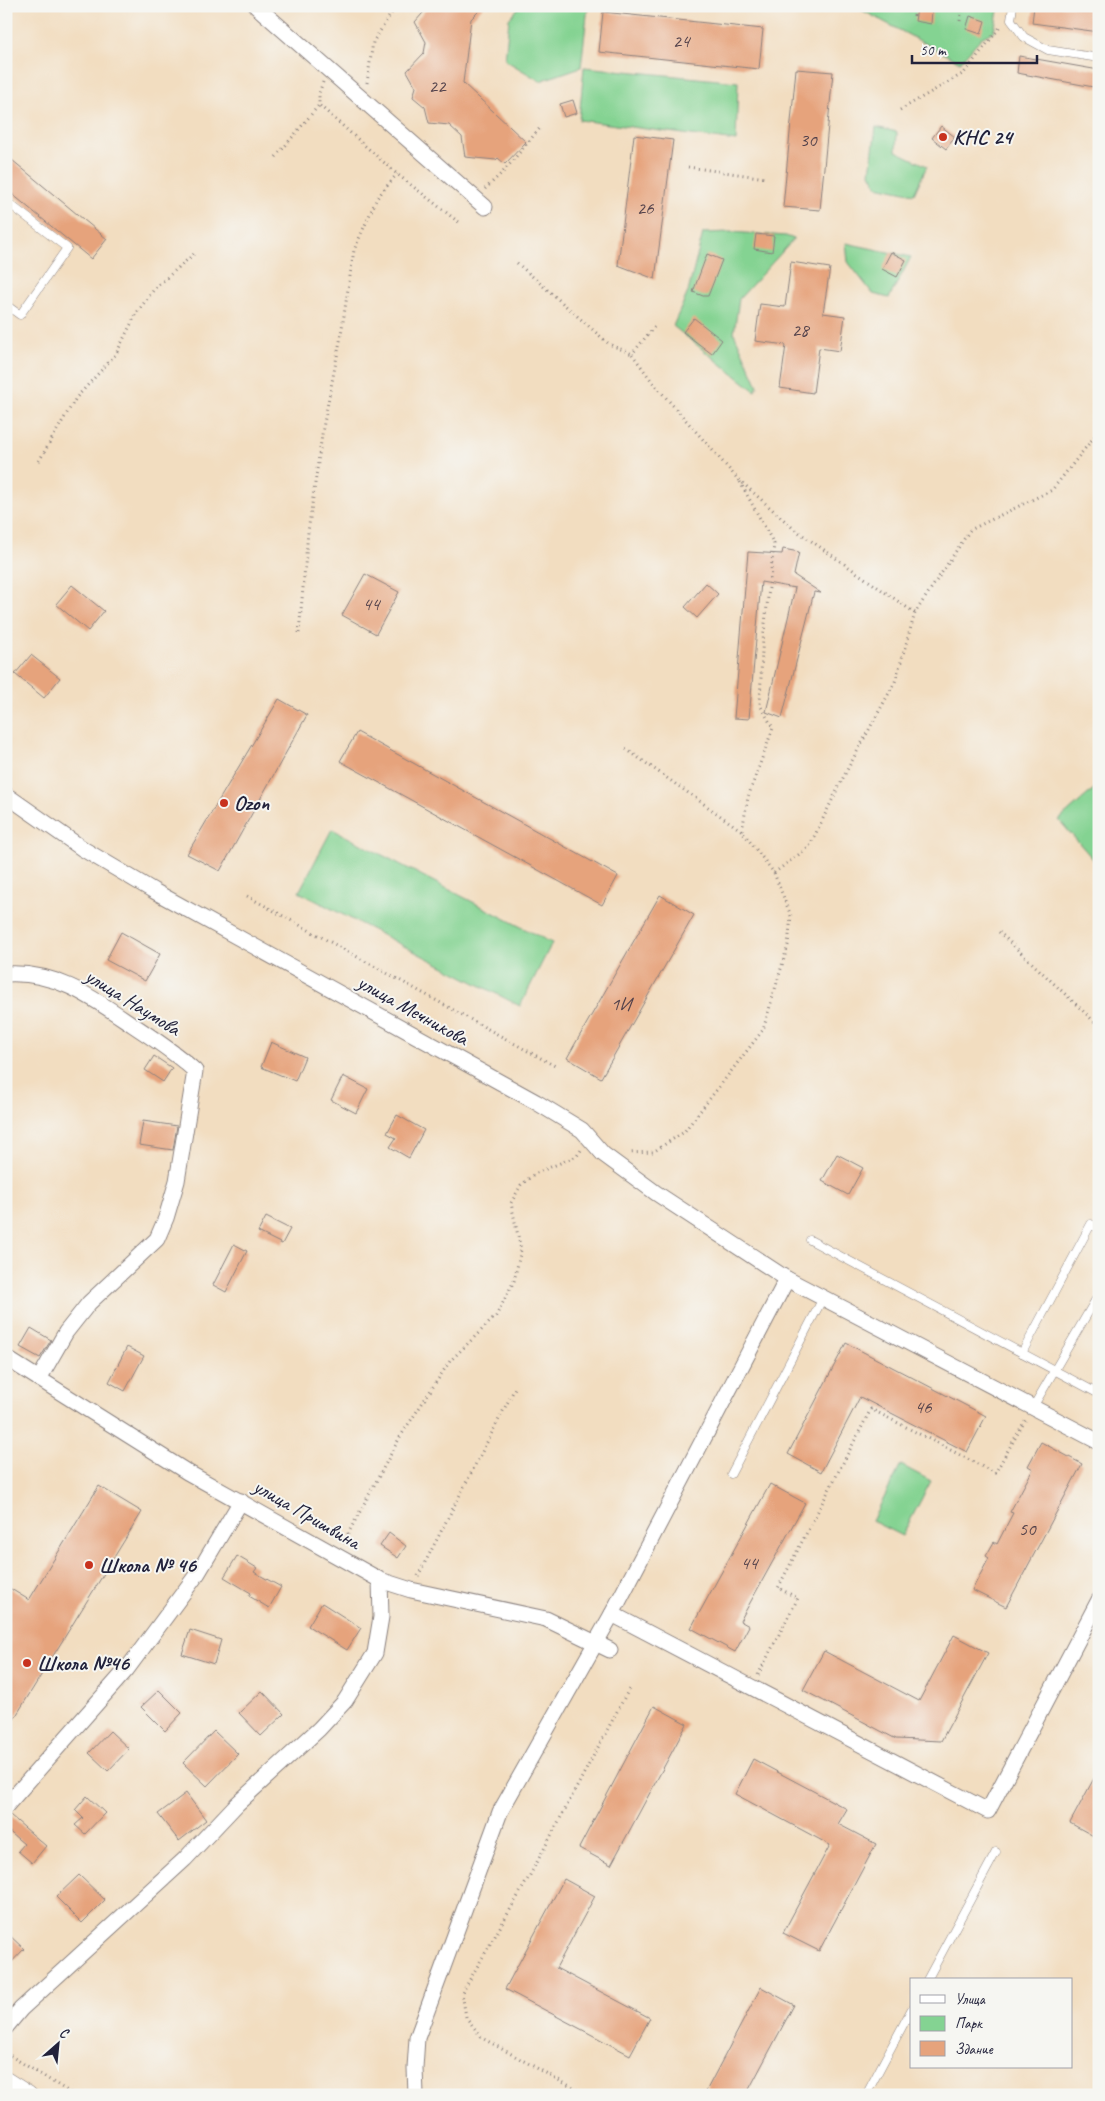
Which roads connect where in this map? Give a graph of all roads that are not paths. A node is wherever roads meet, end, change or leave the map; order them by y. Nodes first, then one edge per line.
1 (256, 6) edge
2 (1013, 6) edge
3 (1099, 58) edge
4 (485, 207) dead end
5 (6, 211) edge
6 (6, 305) edge
7 (6, 795) edge
8 (6, 974) edge
9 (1099, 1229) edge
10 (810, 1240) dead end
11 (787, 1279) junction
12 (1099, 1294) edge
13 (823, 1298) junction
14 (1022, 1353) junction
15 (6, 1358) edge
16 (1054, 1370) junction
17 (39, 1380) junction
18 (1099, 1394) edge
19 (1033, 1407) junction
20 (1099, 1442) edge
21 (731, 1474) dead end
22 (241, 1501) junction
23 (380, 1580) junction
24 (1099, 1600) edge
25 (612, 1614) junction
26 (596, 1643) junction
27 (610, 1650) dead end
28 (6, 1806) edge
29 (996, 1852) dead end
30 (928, 1978) edge
31 (910, 2012) edge
32 (6, 2027) edge
33 (6, 2082) edge
34 (28, 2095) edge
35 (416, 2095) edge
36 (866, 2095) edge

1 - 4 street
2 - 3 lane
5 - 6 lane
7 - 11 street, улица Мечникова
8 - 17 street, улица Наумова
9 - 14 lane
10 - 14 lane
11 - 13 street, улица Мечникова
11 - 25 street
12 - 16 lane
13 - 19 street, улица Мечникова
13 - 21 lane
14 - 16 lane
15 - 17 street, улица Пришвина
16 - 18 lane
16 - 19 lane
17 - 22 street, улица Пришвина
19 - 20 street, улица Мечникова
22 - 23 street, улица Пришвина
22 - 28 street
23 - 26 street, улица Пришвина
23 - 32 street
24 - 25 street
25 - 26 street
26 - 27 street, улица Пришвина
26 - 35 street
29 - 30 lane
31 - 36 lane
33 - 34 street

